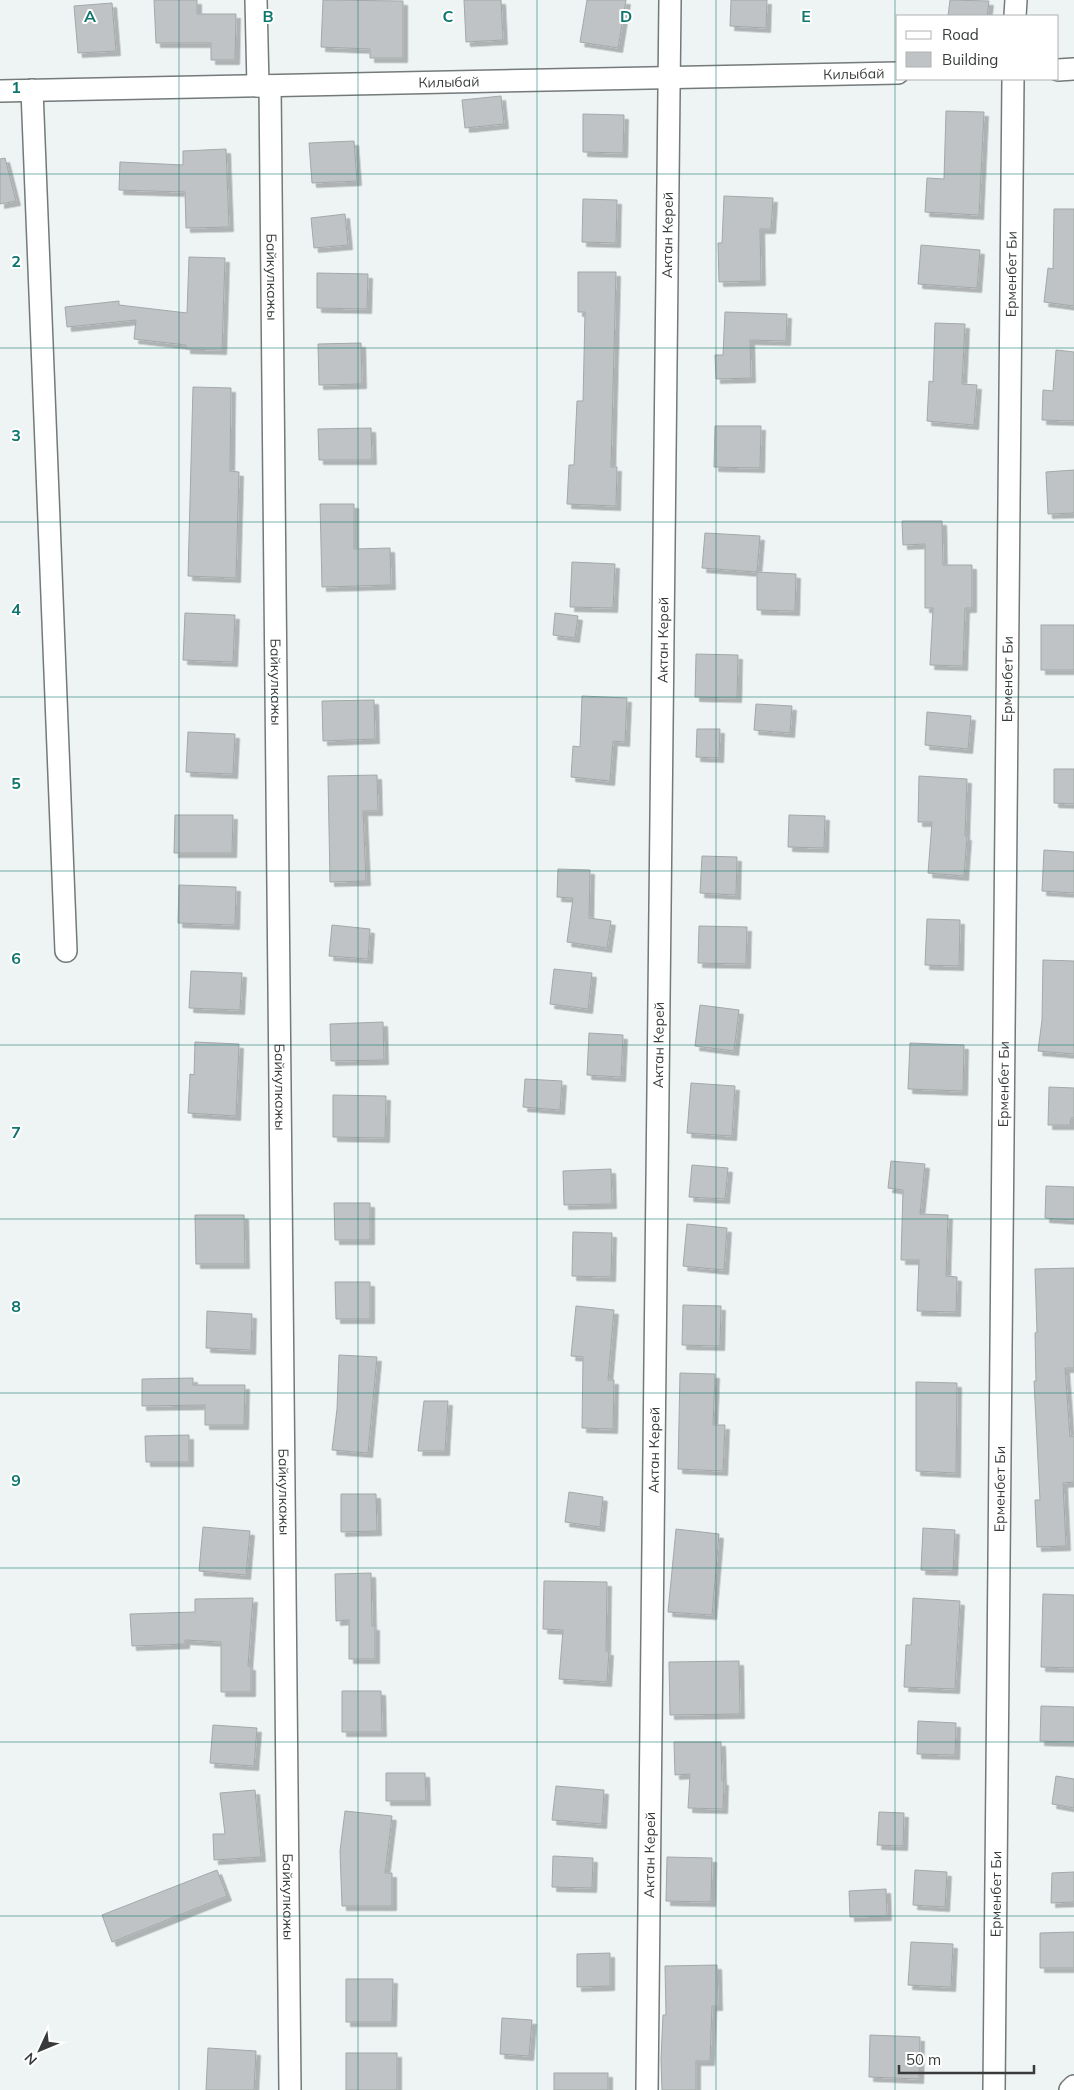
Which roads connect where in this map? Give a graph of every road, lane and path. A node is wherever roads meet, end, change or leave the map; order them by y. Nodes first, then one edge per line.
1 (256, 0) edge
2 (670, 0) edge
3 (1016, 0) edge
4 (1015, 15) edge
5 (1059, 70) edge
6 (1074, 70) edge
7 (896, 73) edge
8 (668, 78) junction
9 (1013, 80) edge
10 (264, 86) junction
11 (32, 90) junction
12 (0, 91) edge
13 (66, 951) dead end
14 (1074, 2086) edge
15 (290, 2090) edge
16 (646, 2090) edge
17 (994, 2090) edge
18 (1070, 2090) edge

1 - 10 street, Байкулкажы
2 - 8 street, Актан Керей
3 - 4 street
5 - 6 street
7 - 8 street, Килыбай
8 - 10 street, Килыбай
8 - 16 street, Актан Керей
9 - 17 street, Ерменбет Би
10 - 11 street, Килыбай
10 - 15 street, Байкулкажы
11 - 12 street, Килыбай
11 - 13 street
14 - 18 street

